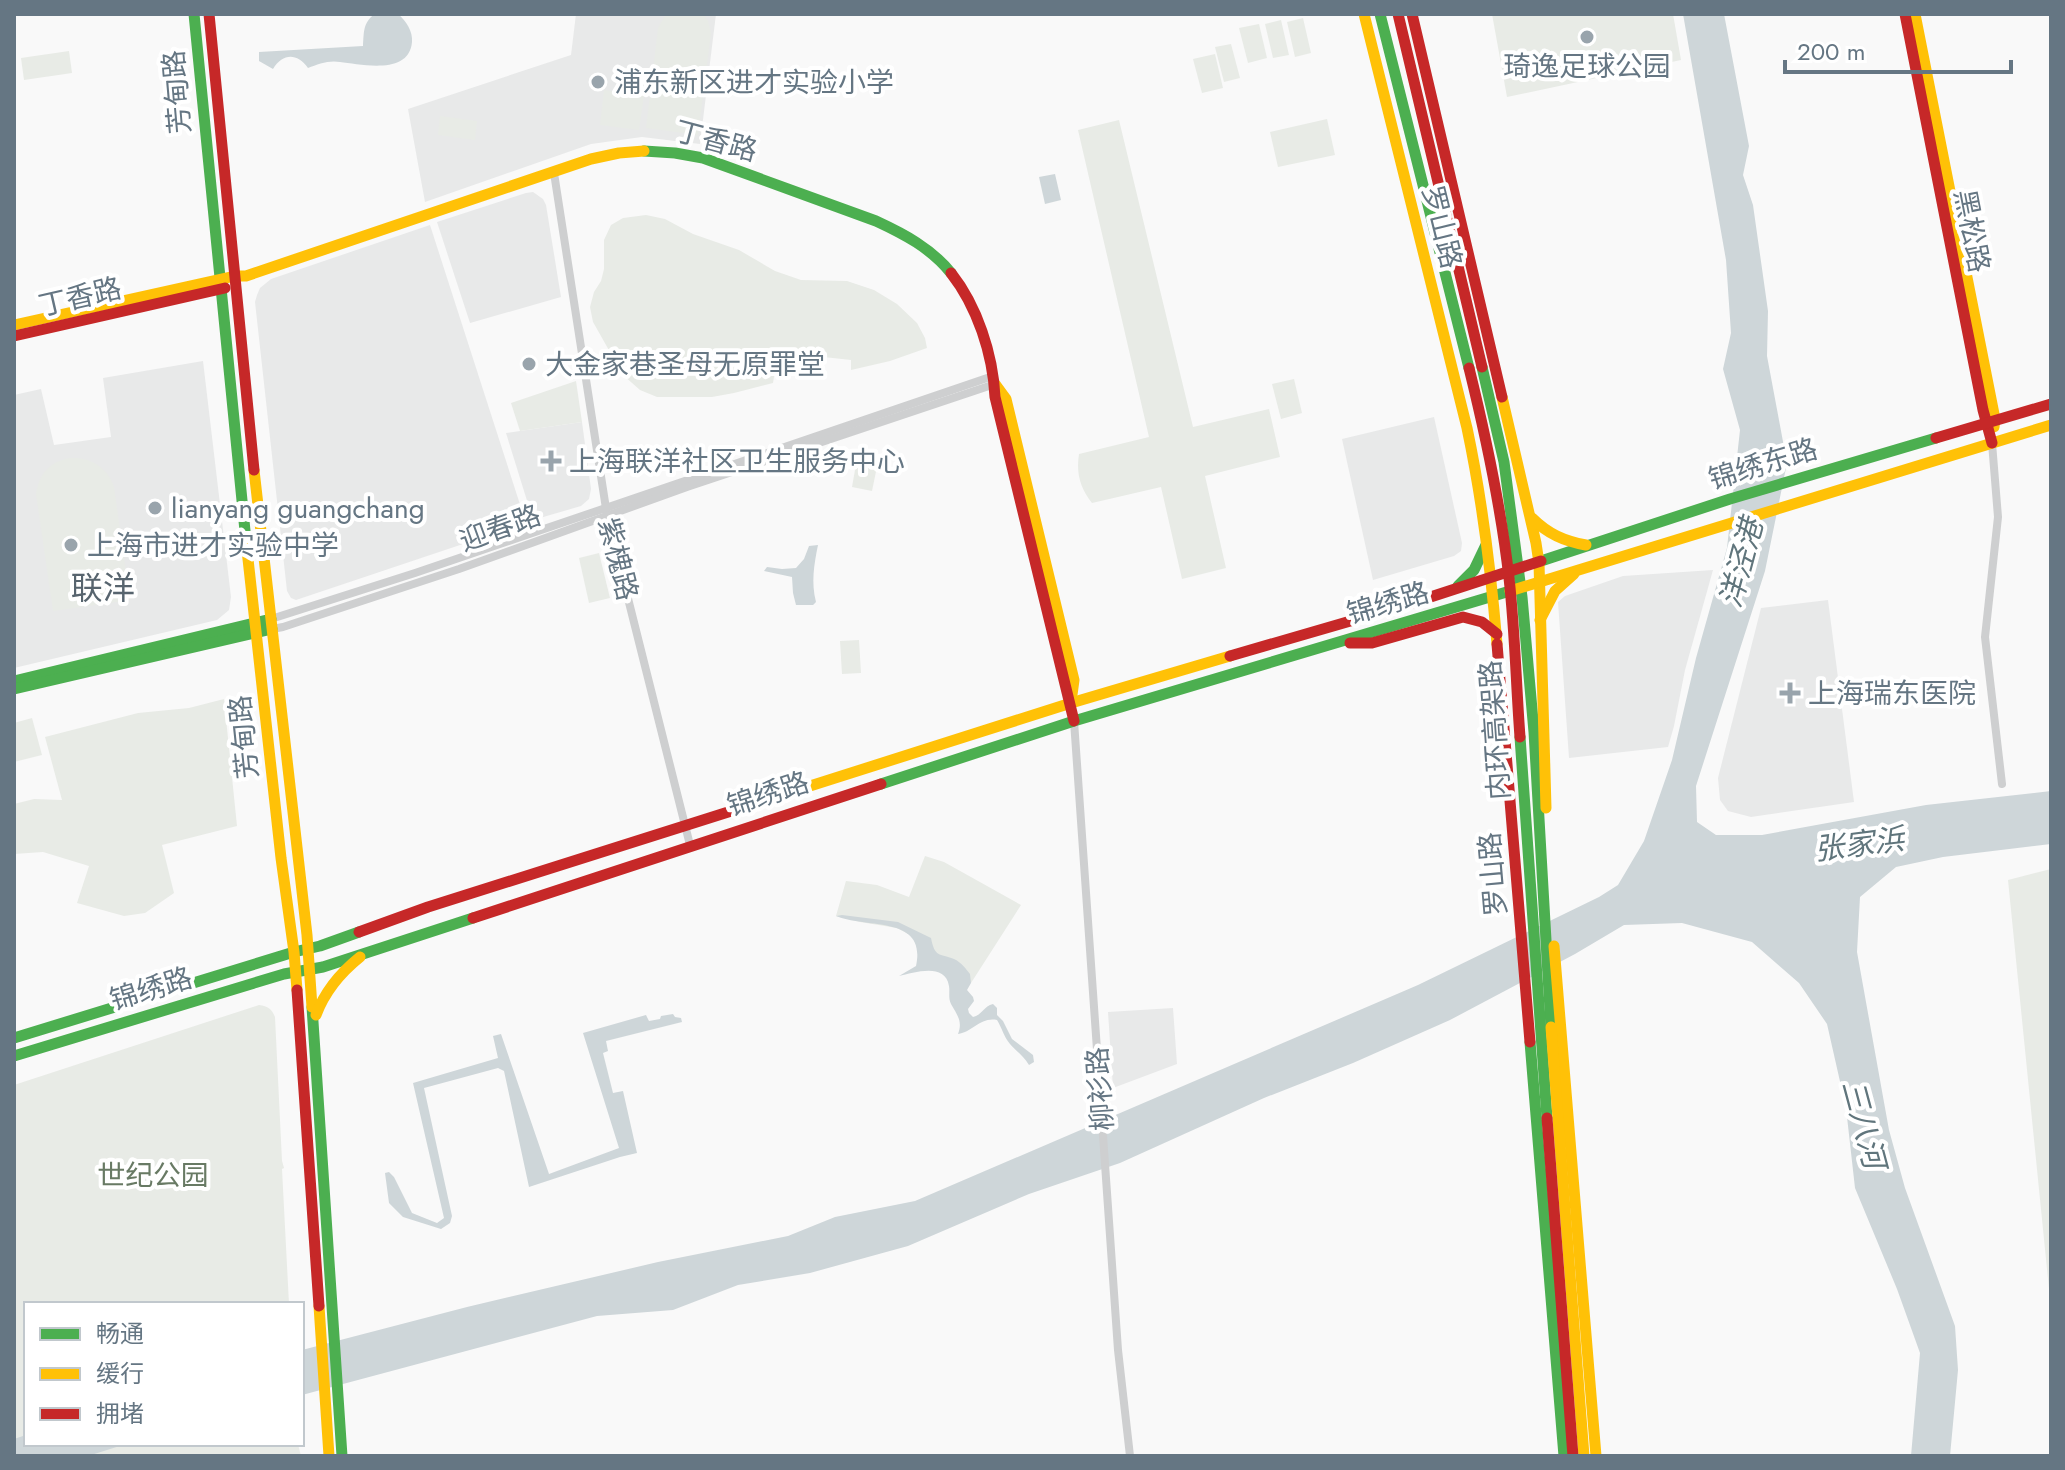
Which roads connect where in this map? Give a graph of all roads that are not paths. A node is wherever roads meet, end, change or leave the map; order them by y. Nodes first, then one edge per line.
1 (194, 14) edge
2 (209, 14) edge
3 (1364, 14) edge
4 (1380, 14) edge
5 (1400, 14) edge
6 (1412, 14) edge
7 (1905, 14) edge
8 (1915, 14) edge
9 (554, 173) junction
10 (239, 279) junction
11 (220, 284) junction
12 (14, 325) edge
13 (14, 336) edge
14 (994, 380) junction
15 (2051, 404) edge
16 (1990, 420) junction
17 (2051, 425) edge
18 (1992, 443) junction
19 (606, 511) junction
20 (1532, 518) junction
21 (1486, 544) junction
22 (1591, 545) junction
23 (1539, 563) junction
24 (1578, 570) junction
25 (1492, 578) junction
26 (1539, 582) junction
27 (1453, 591) junction
28 (1494, 596) junction
29 (1539, 621) junction
30 (272, 624) junction
31 (256, 628) junction
32 (1497, 634) junction
33 (1333, 644) junction
34 (14, 681) edge
35 (14, 689) edge
36 (1071, 703) junction
37 (1074, 721) junction
38 (2002, 784) dead end
39 (685, 826) junction
40 (690, 845) junction
41 (308, 949) junction
42 (294, 952) junction
43 (367, 952) junction
44 (309, 969) junction
45 (296, 972) junction
46 (313, 1023) junction
47 (14, 1038) edge
48 (14, 1056) edge
49 (1534, 1076) junction
50 (1568, 1120) junction
51 (327, 1334) junction
52 (1574, 1397) junction
53 (332, 1401) junction
54 (329, 1456) edge
55 (342, 1456) edge
56 (1130, 1456) edge
57 (1564, 1456) edge
58 (1573, 1456) edge
59 (1584, 1456) edge
60 (1596, 1456) edge

1 - 11 main road, 芳甸路
2 - 10 main road, 芳甸路
3 - 21 main road, 罗山路
4 - 52 main road, 内环高架路
5 - 52 main road, 内环高架路
6 - 20 main road, 罗山路
7 - 16 main road, 黑松路
8 - 16 main road
9 - 10 main road, 丁香路
9 - 14 main road, 丁香路
9 - 19 street, 紫槐路
10 - 11 main road, 丁香路
10 - 30 main road, 芳甸路
11 - 12 main road, 丁香路
11 - 13 main road, 丁香路
11 - 31 main road, 芳甸路
14 - 19 street, 迎春路
14 - 36 main road, 丁香路
15 - 16 main road, 锦绣东路
16 - 18 main road
16 - 22 main road, 锦绣东路
17 - 18 main road, 锦绣东路
18 - 24 main road, 锦绣东路
18 - 38 street
19 - 30 street, 迎春路
19 - 39 street, 紫槐路
20 - 22 main road
20 - 23 main road, 罗山路
21 - 25 main road, 罗山路
21 - 27 main road
22 - 23 main road, 锦绣东路
23 - 25 main road, 锦绣东路
23 - 26 main road, 罗山路
24 - 26 main road, 锦绣东路
24 - 29 main road
25 - 27 main road, 锦绣路
25 - 28 main road, 罗山路
26 - 28 main road, 锦绣路
26 - 29 main road, 罗山路
27 - 36 main road, 锦绣路
28 - 32 main road, 罗山路
28 - 33 main road, 锦绣路
29 - 50 main road, 罗山路
30 - 31 main road, 迎春路
30 - 41 main road, 芳甸路
31 - 34 main road, 迎春路
31 - 35 main road, 迎春路
31 - 42 main road, 芳甸路
32 - 33 main road
32 - 49 main road, 罗山路
33 - 37 main road, 锦绣路
36 - 37 main road, 丁香路
36 - 39 main road, 锦绣路
37 - 40 main road, 锦绣路
37 - 56 street, 柳衫路
39 - 40 street, 紫槐路
39 - 41 main road, 锦绣路
40 - 43 main road, 锦绣路
41 - 42 main road, 锦绣路
41 - 44 main road, 芳甸路
42 - 45 main road, 芳甸路
42 - 47 main road, 锦绣路
43 - 44 main road, 锦绣路
43 - 46 main road
44 - 45 main road, 锦绣路
44 - 46 main road, 芳甸路
45 - 48 main road, 锦绣路
45 - 51 main road, 芳甸路
46 - 51 main road, 芳甸路
49 - 52 main road
49 - 57 main road, 罗山路
50 - 52 main road
50 - 60 main road, 罗山路
51 - 53 main road, 芳甸路
52 - 58 main road, 内环高架路
52 - 59 main road, 内环高架路
53 - 54 main road, 芳甸路
53 - 55 main road, 芳甸路

